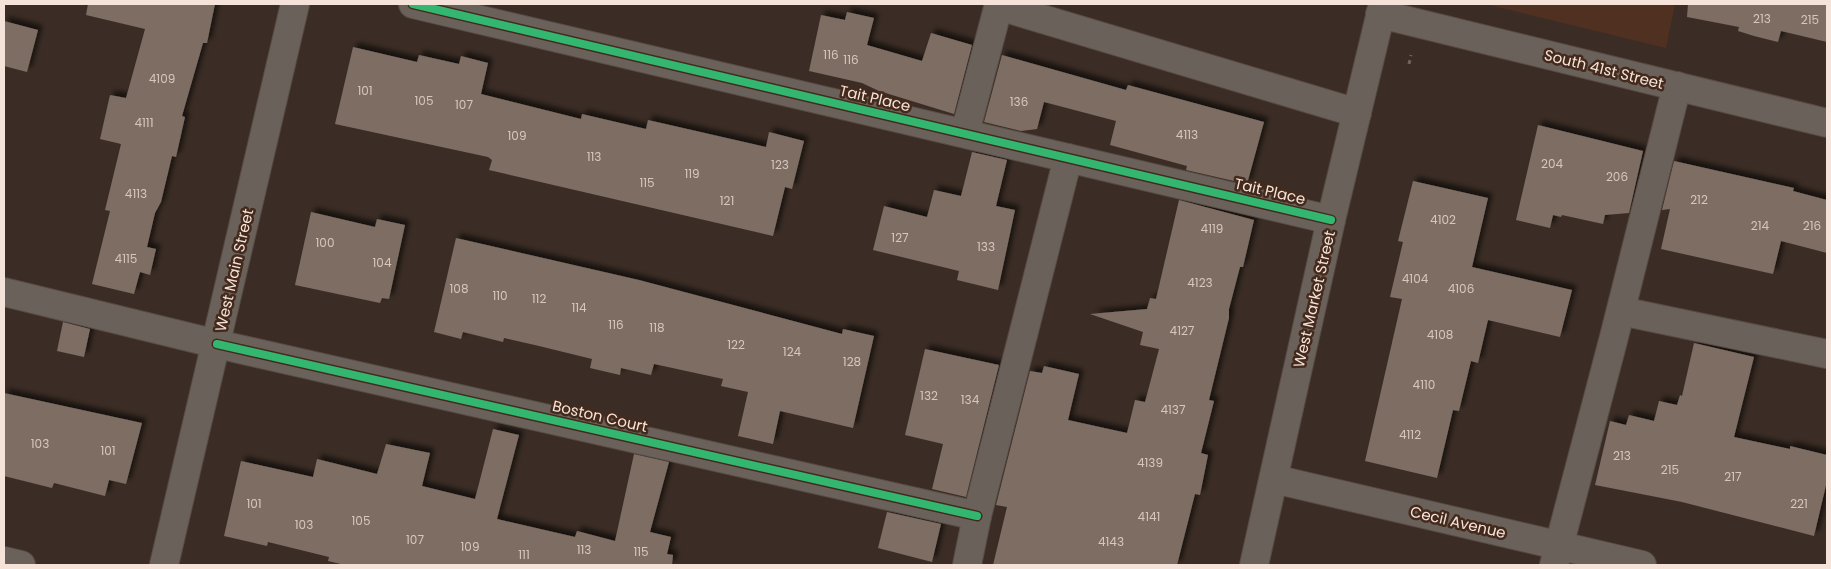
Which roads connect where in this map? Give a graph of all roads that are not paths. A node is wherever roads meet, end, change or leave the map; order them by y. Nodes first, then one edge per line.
1 (294, 4) edge
2 (413, 4) edge
3 (999, 5) edge
4 (1382, 9) edge
5 (1677, 86) junction
6 (1357, 113) junction
7 (1827, 123) edge
8 (965, 133) junction
9 (1068, 158) junction
10 (1331, 220) junction
11 (4, 292) edge
12 (1621, 311) junction
13 (217, 344) junction
14 (1827, 354) edge
15 (1274, 479) junction
16 (977, 516) junction
17 (1556, 555) edge
18 (4, 561) edge
19 (21, 565) edge
20 (164, 565) edge
21 (967, 565) edge
22 (1254, 565) edge
23 (1642, 565) edge

1 - 13 street, West Main Street
2 - 8 street, Tait Place
3 - 6 street
3 - 8 street
4 - 5 street, South 41st Street
4 - 6 street, West Market Street
5 - 7 street, South 41st Street
5 - 12 street
6 - 10 street, West Market Street
8 - 9 street, Tait Place
9 - 10 street, Tait Place
9 - 16 street
10 - 15 street, West Market Street
11 - 13 street, Boston Court
12 - 14 street
12 - 17 street
13 - 16 street, Boston Court
13 - 20 street, West Main Street
15 - 17 street, Cecil Avenue
15 - 22 street, West Market Street
16 - 21 street
17 - 23 street, Cecil Avenue
18 - 19 street

